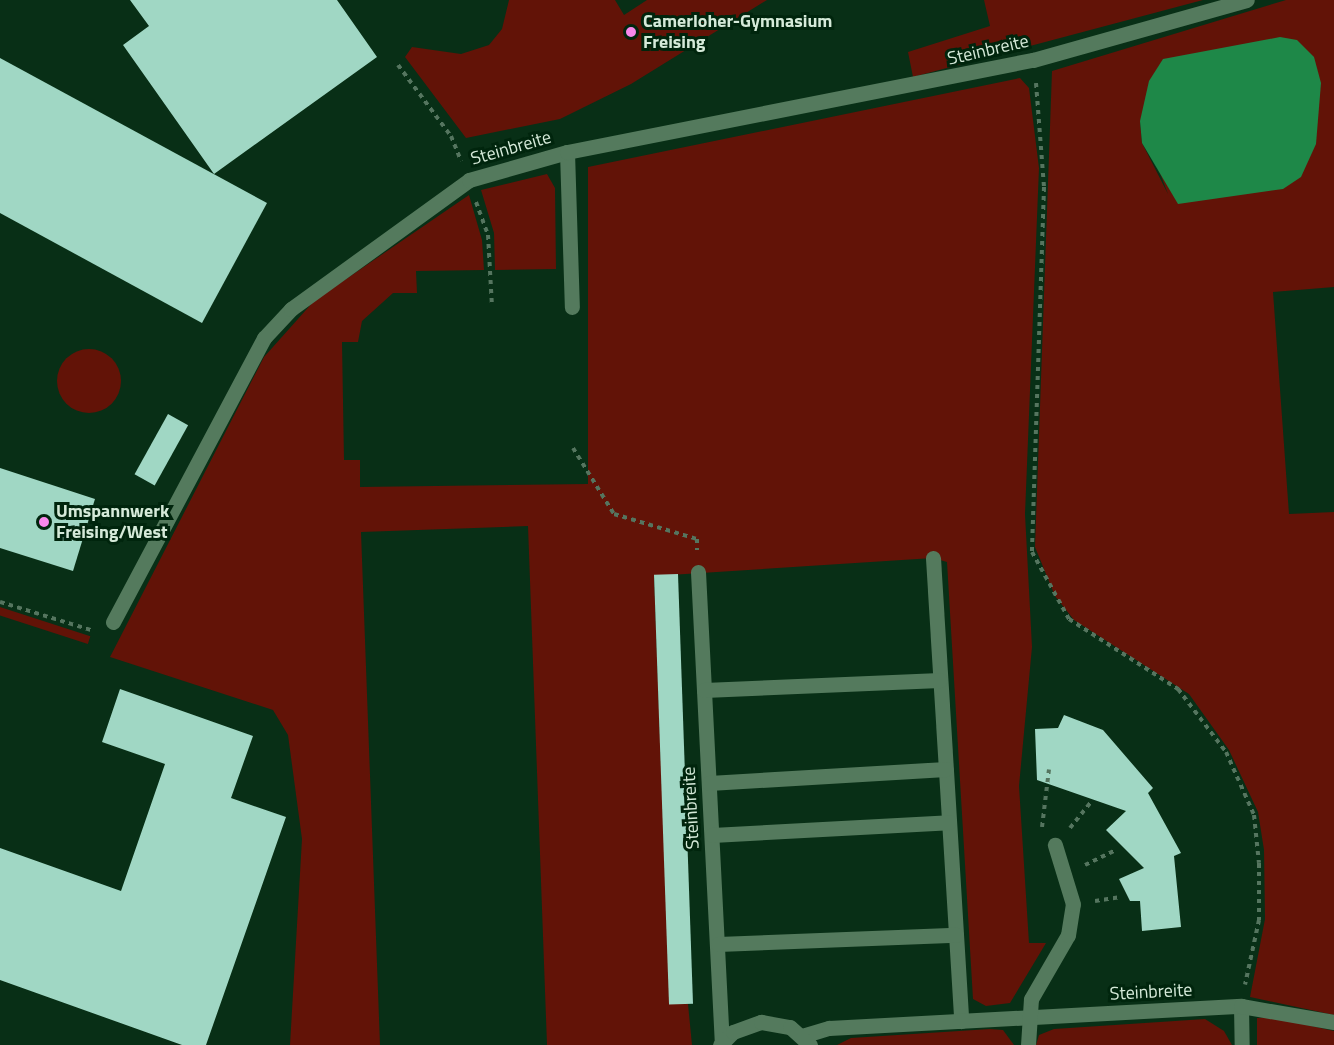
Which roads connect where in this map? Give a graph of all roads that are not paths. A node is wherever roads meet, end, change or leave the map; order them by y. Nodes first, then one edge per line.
1 (1247, 0) edge
2 (567, 152) junction
3 (573, 307) dead end
4 (933, 558) dead end
5 (698, 572) road end
6 (113, 622) road end
7 (940, 680) junction
8 (704, 690) junction
9 (946, 768) junction
10 (709, 783) junction
11 (949, 822) junction
12 (712, 836) junction
13 (1055, 845) dead end
14 (956, 935) junction
15 (718, 944) junction
16 (1241, 1006) junction
17 (1027, 1017) junction
18 (961, 1021) junction
19 (1334, 1022) edge
20 (806, 1040) edge
21 (721, 1043) edge
22 (1028, 1045) edge
23 (1242, 1045) edge

1 - 2 lane, Steinbreite
2 - 3 lane
2 - 6 lane, Steinbreite
4 - 7 lane
5 - 8 lane, Steinbreite
7 - 8 lane
7 - 9 lane
8 - 10 lane, Steinbreite
9 - 10 lane
9 - 11 lane
10 - 12 lane, Steinbreite
11 - 12 lane
11 - 14 lane
12 - 15 lane, Steinbreite
13 - 17 lane
14 - 15 lane
14 - 18 lane
15 - 21 lane, Steinbreite
16 - 17 lane, Steinbreite
16 - 19 lane, Steinbreite
16 - 23 lane
17 - 18 lane, Steinbreite
17 - 22 lane
18 - 20 lane, Steinbreite
20 - 21 lane

